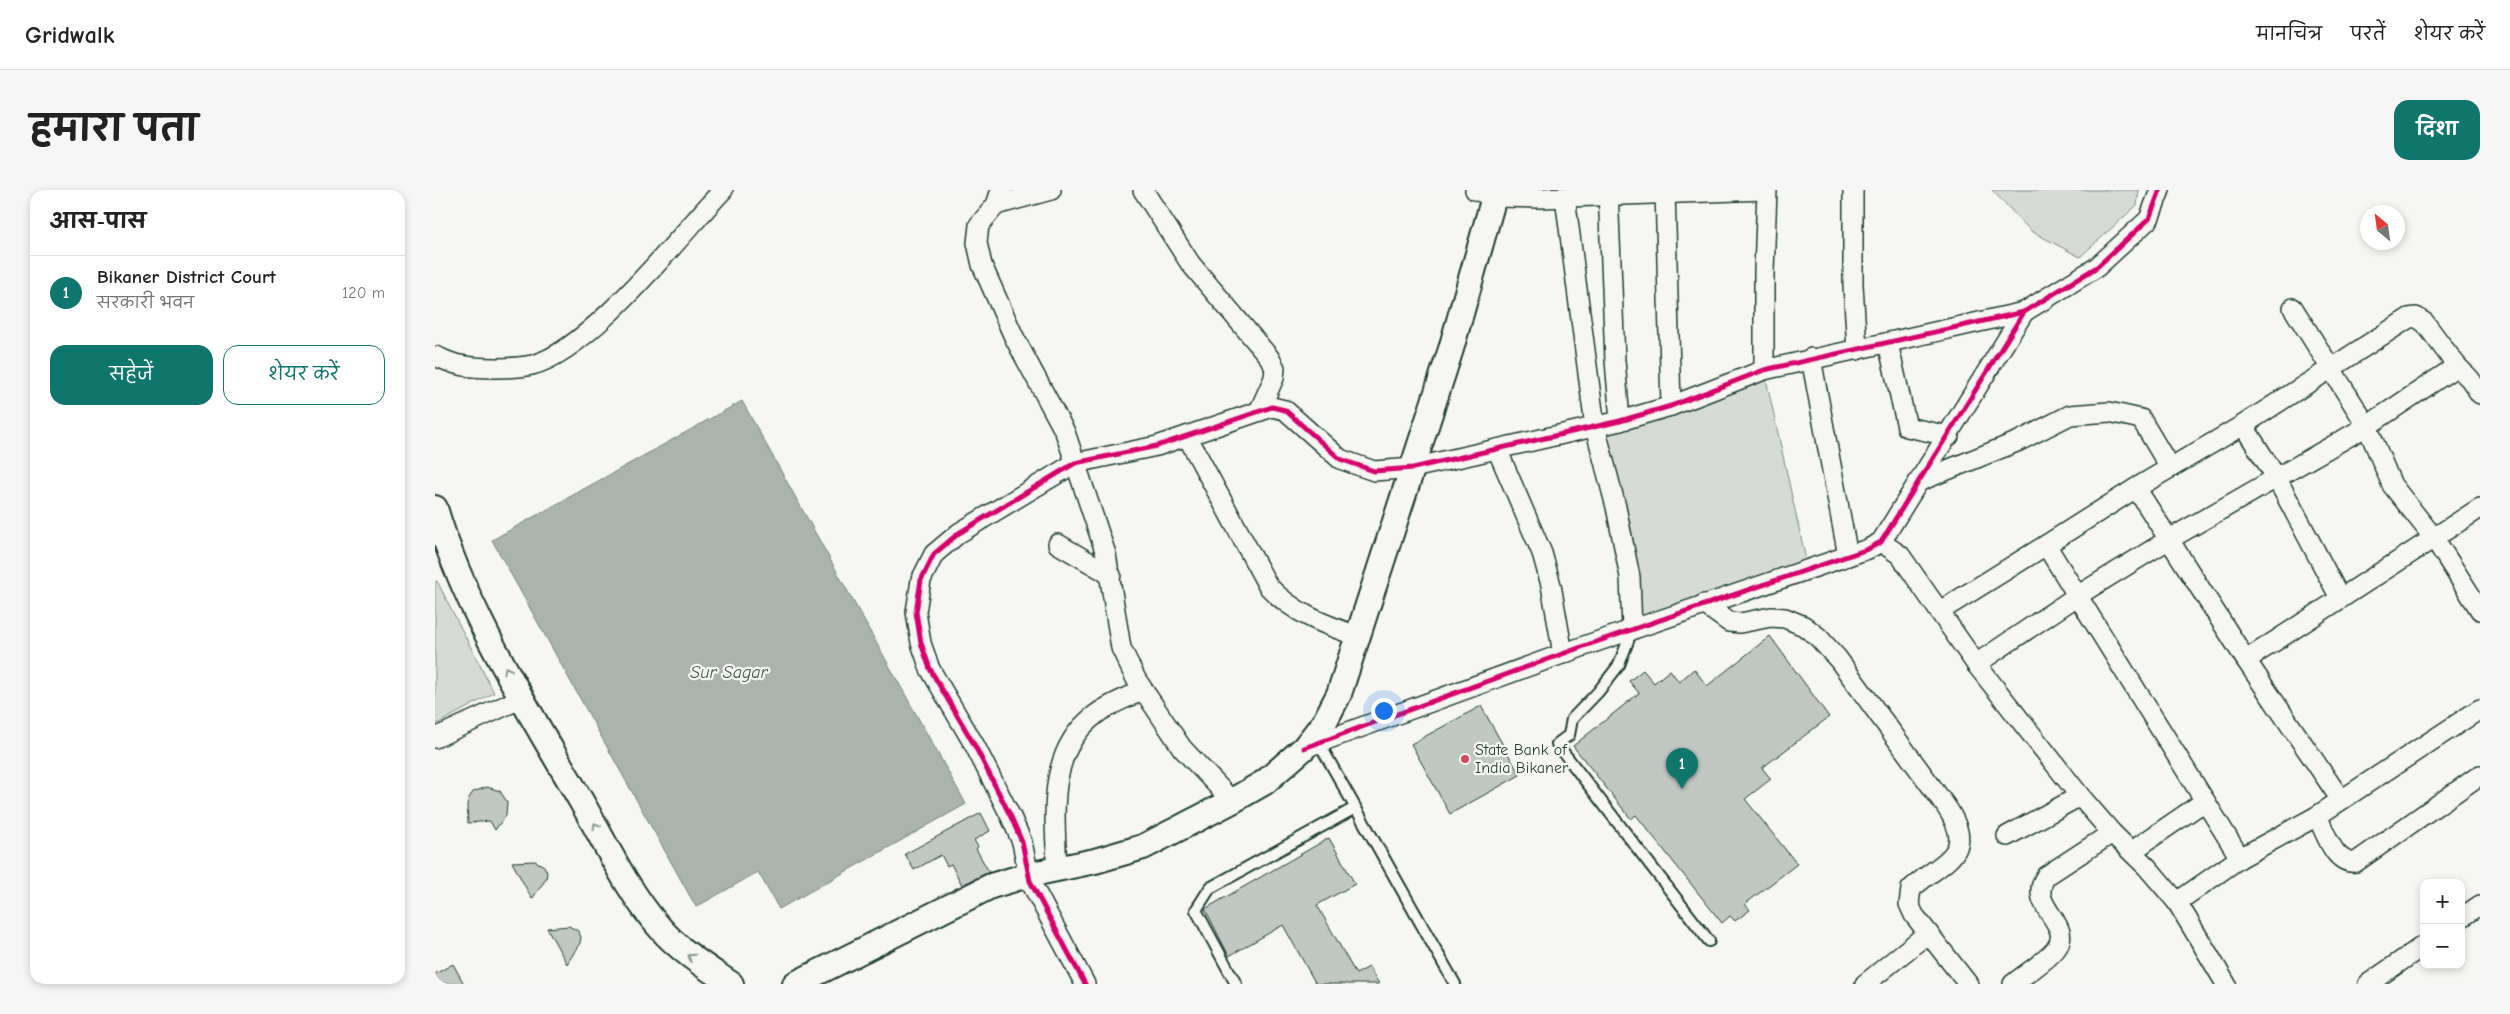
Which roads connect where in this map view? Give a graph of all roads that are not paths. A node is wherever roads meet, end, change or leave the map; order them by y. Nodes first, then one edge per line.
1 (723, 190) edge
2 (1051, 190) edge
3 (1143, 190) edge
4 (1766, 190) edge
5 (1853, 190) edge
6 (2160, 190) edge
7 (1488, 192) edge
8 (1665, 192) edge
9 (1609, 193) edge
10 (1565, 197) junction
11 (998, 198) edge
12 (2293, 308) dead end
13 (2023, 312) junction
14 (1888, 343) junction
15 (1857, 350) junction
16 (435, 356) edge
17 (1811, 358) junction
18 (2457, 366) junction
19 (2330, 369) junction
20 (1764, 370) junction
21 (2480, 394) edge
22 (1671, 406) junction
23 (1260, 410) junction
24 (1620, 421) junction
25 (2243, 424) junction
26 (2367, 426) junction
27 (1595, 427) junction
28 (1187, 436) junction
29 (1949, 436) junction
30 (1497, 449) junction
31 (1075, 462) junction
32 (1413, 468) junction
33 (2170, 468) junction
34 (2276, 477) junction
35 (1920, 481) junction
36 (2136, 488) junction
37 (435, 508) edge
38 (2480, 508) edge
39 (2434, 538) junction
40 (2167, 540) junction
41 (1881, 542) junction
42 (1058, 544) dead end
43 (2046, 545) junction
44 (1847, 556) junction
45 (1111, 575) junction
46 (2077, 596) junction
47 (2340, 598) junction
48 (1704, 604) junction
49 (1941, 610) junction
50 (2480, 610) edge
51 (1632, 630) junction
52 (1357, 636) junction
53 (1563, 654) junction
54 (2246, 660) junction
55 (1976, 664) junction
56 (1143, 690) junction
57 (522, 698) junction
58 (2480, 709) edge
59 (435, 738) edge
60 (1312, 746) junction
61 (2480, 775) edge
62 (2080, 796) junction
63 (2341, 800) junction
64 (1232, 801) junction
65 (2205, 801) junction
66 (1355, 808) junction
67 (2317, 816) junction
68 (2112, 833) junction
69 (2007, 836) dead end
70 (2132, 851) junction
71 (2240, 858) junction
72 (1057, 869) junction
73 (1028, 875) junction
74 (2177, 902) junction
75 (2480, 905) edge
76 (2465, 915) edge
77 (1928, 933) junction
78 (1709, 941) dead end
79 (2420, 947) edge
80 (731, 984) edge
81 (795, 984) edge
82 (1085, 984) edge
83 (1236, 984) edge
84 (1455, 984) edge
85 (1865, 984) edge
86 (1967, 984) edge
87 (2013, 984) edge
88 (2226, 984) edge
89 (2368, 984) edge

1 - 16 street
2 - 11 street
3 - 23 street
4 - 8 street
4 - 20 street
5 - 15 street
6 - 13 street
7 - 10 street
7 - 32 street
8 - 9 street
8 - 22 street
9 - 10 street
9 - 24 street
10 - 27 street
11 - 31 street
12 - 19 street
13 - 14 street
13 - 29 street
14 - 15 street
14 - 29 street
15 - 17 street
17 - 20 street
17 - 44 street
18 - 19 street
18 - 21 street
18 - 26 street
19 - 25 street
19 - 26 street
20 - 22 street
22 - 24 street
23 - 28 street
23 - 32 street
24 - 27 street
25 - 33 street
25 - 34 street
26 - 34 street
26 - 39 street
27 - 30 street
27 - 51 street
28 - 31 street
28 - 52 street
29 - 35 street
30 - 32 street
30 - 53 street
31 - 45 street
31 - 73 street
32 - 52 street
33 - 35 street
33 - 36 street
34 - 40 street
34 - 47 street
35 - 41 street
36 - 40 street
36 - 43 street
57 -> 37 street
38 - 39 street
39 - 47 street
39 - 50 street
40 - 46 street
40 - 54 street
41 - 44 street
41 - 49 street
42 - 45 street
43 - 46 street
43 - 49 street
44 - 48 street
45 - 56 street
46 - 55 street
46 - 65 street
47 - 54 street
48 - 51 street
48 - 77 street
49 - 55 street
51 - 53 street
51 - 78 lane
52 - 60 street
53 - 60 street
54 - 63 street
55 - 62 street
56 - 64 street
56 - 72 street
57 - 59 street
80 -> 57 street
58 - 63 street
60 - 64 street
60 - 66 lane
61 - 67 street
62 - 68 street
62 - 69 street
63 - 67 street
64 - 72 street
65 - 70 street
65 - 71 street
66 - 83 lane
66 - 84 lane
67 - 71 street
68 - 70 street
68 - 87 street
70 - 74 street
71 - 74 street
72 - 73 street
73 - 81 street
73 - 82 street
74 - 88 street
75 - 76 street
77 - 85 street
77 - 86 street
79 - 89 street

